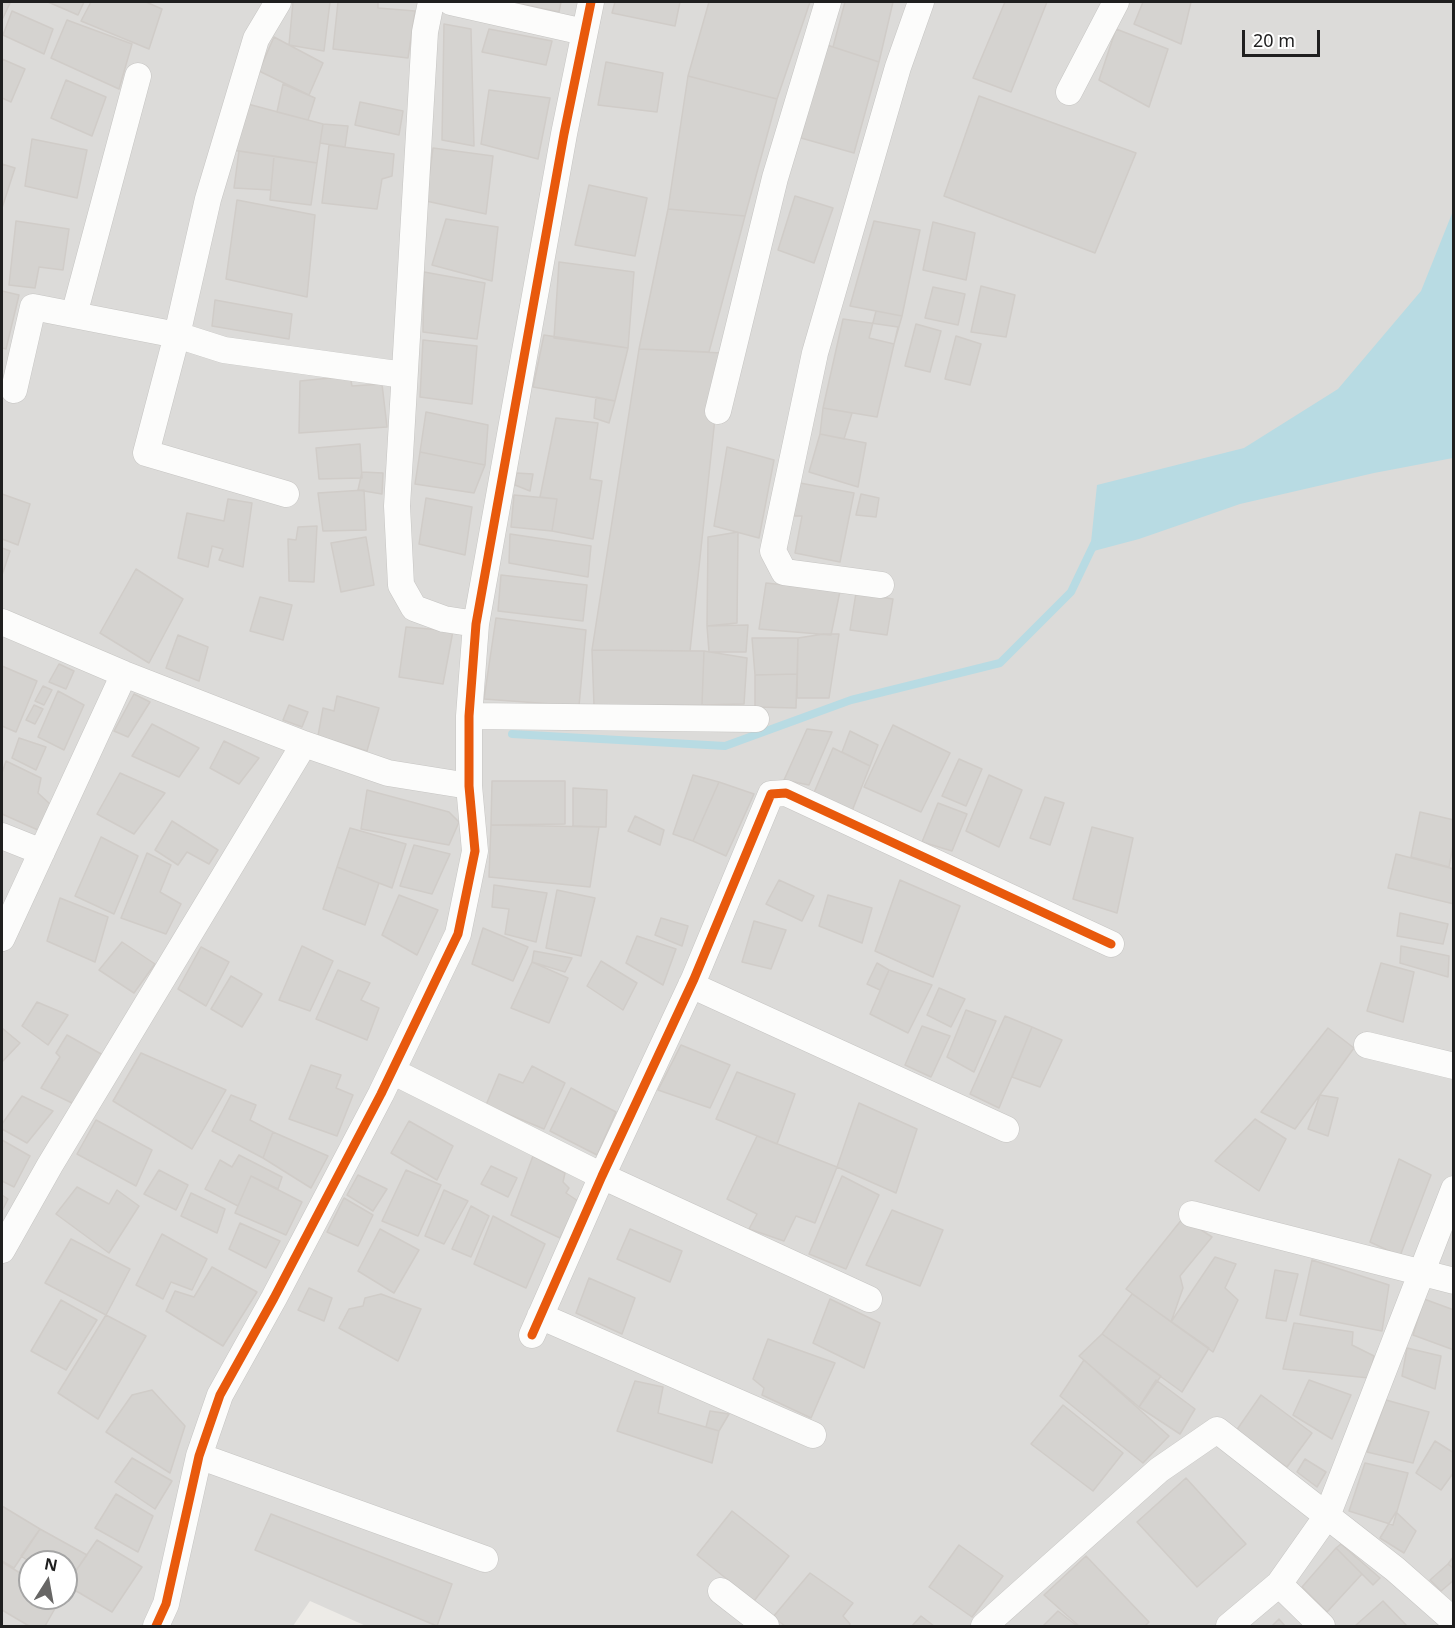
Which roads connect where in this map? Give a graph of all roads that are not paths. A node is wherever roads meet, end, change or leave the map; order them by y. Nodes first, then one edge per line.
1 (278, 2) edge
2 (430, 2) edge
3 (451, 2) edge
4 (591, 2) edge
5 (828, 2) edge
6 (921, 2) edge
7 (1116, 2) edge
8 (584, 32) junction
9 (138, 76) dead end
10 (1069, 92) dead end
11 (74, 315) junction
12 (177, 335) junction
13 (404, 375) junction
14 (14, 390) dead end
15 (718, 411) dead end
16 (286, 494) dead end
17 (881, 585) dead end
18 (2, 622) edge
19 (476, 624) junction
20 (124, 674) junction
21 (470, 716) junction
22 (756, 719) dead end
23 (304, 744) junction
24 (470, 786) junction
25 (2, 836) edge
26 (42, 852) junction
27 (2, 938) edge
28 (1111, 944) dead end
29 (691, 985) junction
30 (1367, 1045) dead end
31 (1454, 1066) edge
32 (392, 1071) junction
33 (1006, 1129) dead end
34 (602, 1176) junction
35 (1454, 1189) edge
36 (1192, 1214) dead end
37 (2, 1250) edge
38 (1422, 1272) junction
39 (1454, 1281) edge
40 (868, 1299) dead end
41 (813, 1435) dead end
42 (199, 1456) junction
43 (1327, 1516) junction
44 (485, 1559) dead end
45 (1279, 1584) junction
46 (721, 1591) dead end
47 (1454, 1621) edge
48 (156, 1626) edge
49 (766, 1626) edge
50 (984, 1626) edge
51 (1229, 1626) edge
52 (1322, 1626) edge

1 - 12 street
2 - 13 street
3 - 8 street
4 - 8 street
5 - 15 street
6 - 17 street
7 - 10 street
8 - 19 street
9 - 11 street
11 - 12 street
11 - 14 street
12 - 13 street
12 - 16 street
13 - 19 street
18 - 20 street
19 - 21 street
20 - 23 street
20 - 26 street
21 - 22 street
21 - 24 street
23 - 24 street
23 - 37 street
24 - 32 street
25 - 26 street
26 - 27 street
28 - 29 street
29 - 33 street
29 - 34 street
30 - 31 street
32 - 34 street
32 - 42 street
34 - 40 street
34 - 41 street
35 - 38 street
36 - 38 street
38 - 39 street
38 - 43 street
42 - 44 street
42 - 48 street
43 - 45 street
43 - 47 street
43 - 50 street
45 - 51 street
45 - 52 street
46 - 49 street

